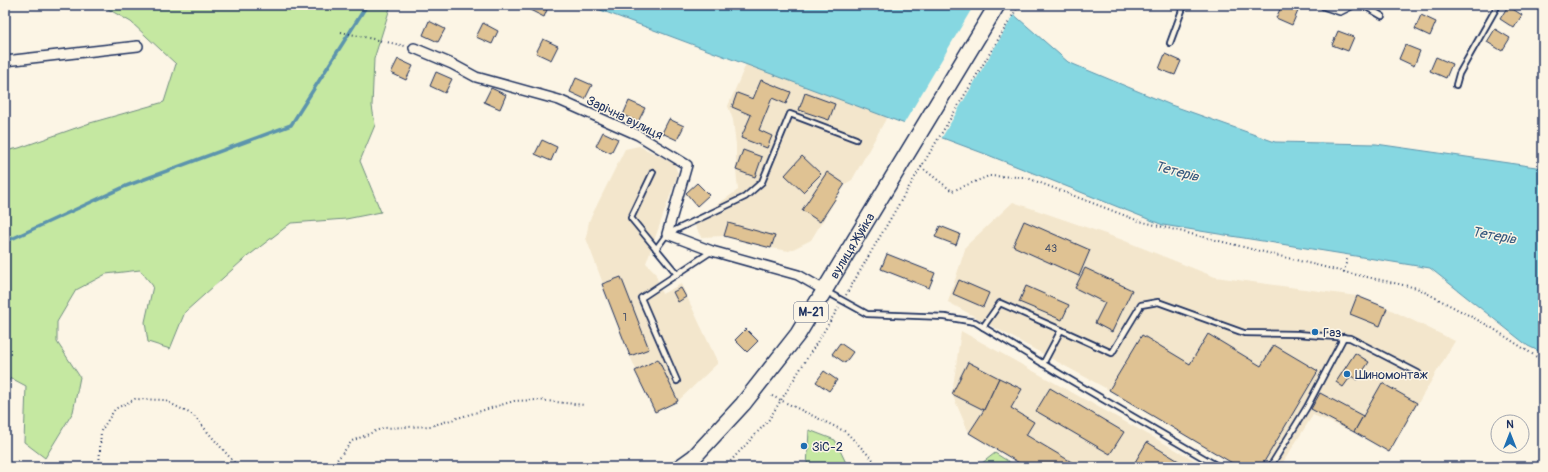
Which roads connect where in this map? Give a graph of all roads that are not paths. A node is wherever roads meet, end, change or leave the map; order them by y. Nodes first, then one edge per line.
1 (997, 5) edge
2 (1184, 5) edge
3 (1325, 5) edge
4 (1350, 5) edge
5 (1363, 5) edge
6 (1498, 5) edge
7 (1382, 16) dead end
8 (1170, 43) dead end
9 (138, 46) dead end
10 (414, 48) road end
11 (5, 61) edge
12 (1456, 86) dead end
13 (856, 139) dead end
14 (653, 172) dead end
15 (667, 234) junction
16 (656, 249) junction
17 (712, 251) junction
18 (677, 274) junction
19 (824, 290) junction
20 (983, 327) junction
21 (1061, 330) junction
22 (1344, 338) junction
23 (1043, 364) junction
24 (1418, 373) dead end
25 (677, 381) dead end
26 (680, 467) edge
27 (1219, 467) edge
28 (1270, 467) edge

1 - 19 highway, вулиця Жуйка / М-21
2 - 8 lane
3 - 4 street
5 - 7 lane
6 - 12 lane
9 - 11 street
10 - 15 street, Зарічна вулиця
13 - 15 lane
14 - 16 lane
15 - 16 lane
15 - 17 street
16 - 18 lane
17 - 18 lane
17 - 19 street
18 - 25 lane
19 - 20 lane
19 - 26 highway, вулиця Жуйка / М-21
20 - 21 lane
20 - 23 lane
21 - 22 lane
21 - 23 lane
22 - 24 lane
22 - 28 lane
23 - 27 lane

